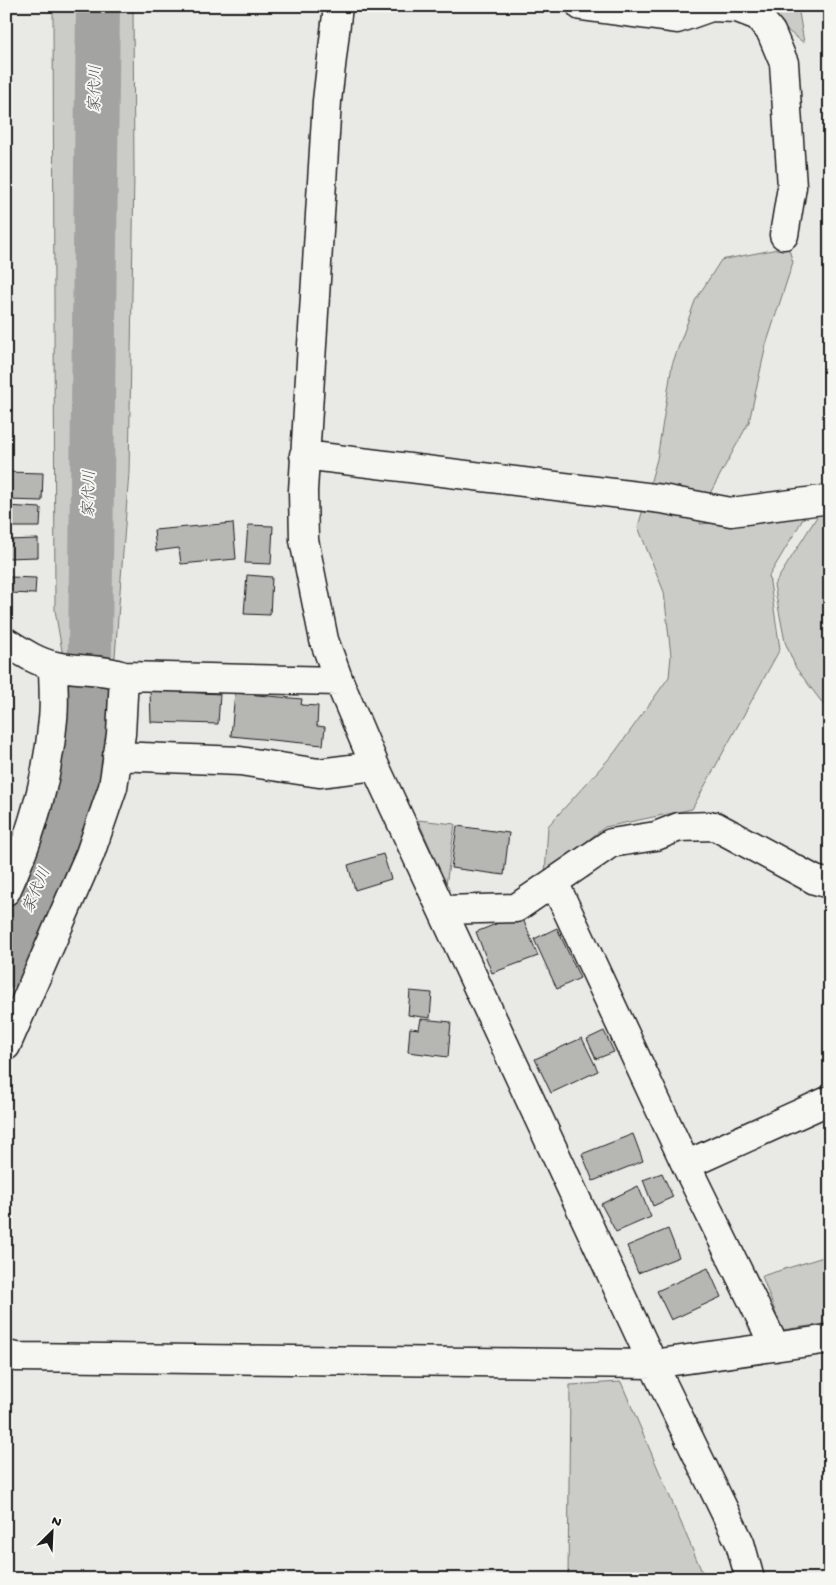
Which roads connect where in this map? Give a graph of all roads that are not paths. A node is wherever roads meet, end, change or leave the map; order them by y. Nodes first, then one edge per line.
1 (338, 6) edge
2 (581, 6) edge
3 (784, 235) dead end
4 (304, 455) junction
5 (830, 499) edge
6 (6, 642) edge
7 (63, 667) junction
8 (118, 674) junction
9 (338, 681) junction
10 (118, 756) junction
11 (375, 766) junction
12 (554, 882) junction
13 (830, 884) edge
14 (6, 891) edge
15 (443, 910) junction
16 (6, 1046) edge
17 (830, 1100) edge
18 (686, 1165) junction
19 (830, 1339) edge
20 (775, 1347) junction
21 (6, 1354) edge
22 (653, 1364) junction
23 (750, 1579) edge

1 - 4 street
2 - 3 street
4 - 5 street
4 - 9 street
6 - 7 street
7 - 8 street
7 - 14 street
8 - 9 street
8 - 10 street
9 - 11 street
10 - 11 street
10 - 16 street
11 - 15 street
12 - 13 street
12 - 15 street
12 - 18 street
15 - 22 street
17 - 18 street
18 - 20 street
19 - 20 street
20 - 22 street
21 - 22 street
22 - 23 street

